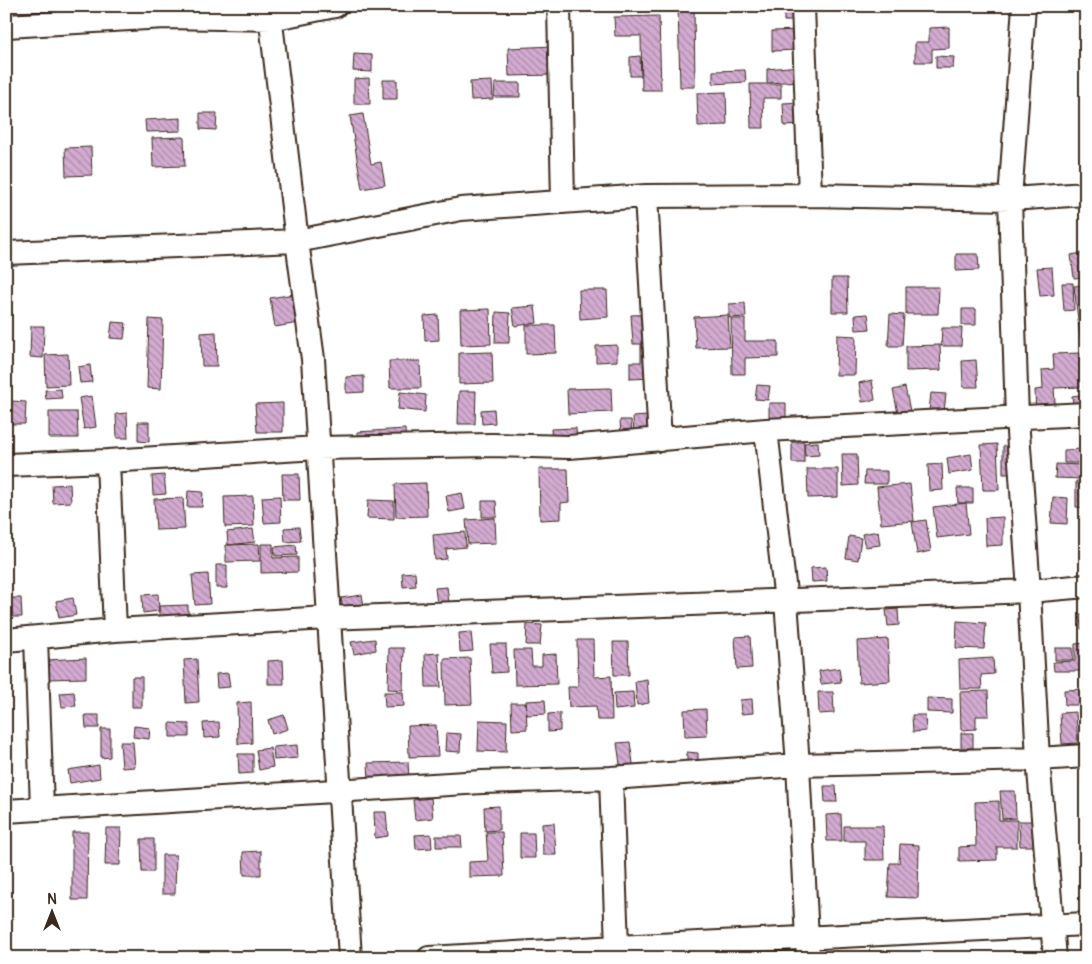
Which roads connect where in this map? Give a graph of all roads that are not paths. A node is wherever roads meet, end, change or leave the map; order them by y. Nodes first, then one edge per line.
1 (335, 6) edge
2 (559, 6) edge
3 (803, 6) edge
4 (1024, 6) edge
5 (270, 12) edge
6 (6, 26) edge
7 (1086, 194) edge
8 (810, 195) junction
9 (646, 196) junction
10 (1010, 199) junction
11 (563, 202) junction
12 (297, 241) junction
13 (6, 253) edge
14 (1086, 414) edge
15 (1017, 418) junction
16 (766, 430) junction
17 (660, 440) junction
18 (318, 448) junction
19 (108, 461) junction
20 (6, 465) edge
21 (1086, 586) edge
22 (1029, 591) junction
23 (786, 601) junction
24 (328, 618) junction
25 (115, 630) junction
26 (36, 638) junction
27 (6, 640) edge
28 (1086, 756) edge
29 (1038, 759) junction
30 (798, 765) junction
31 (611, 778) junction
32 (341, 791) junction
33 (42, 808) junction
34 (6, 812) edge
35 (1086, 924) edge
36 (1052, 926) junction
37 (617, 947) junction
38 (808, 948) edge
39 (350, 958) edge
40 (429, 958) edge
41 (1054, 958) edge

1 - 5 street
2 - 11 street
3 - 8 street
4 - 10 street
5 - 6 street
5 - 12 street
7 - 10 street
8 - 9 street
8 - 10 street
9 - 11 street
9 - 17 street
10 - 15 street
11 - 12 street
12 - 13 street
12 - 18 street
14 - 15 street
15 - 16 street
15 - 22 street
16 - 17 street
16 - 23 street
17 - 18 street
18 - 19 street
18 - 24 street
19 - 20 street
19 - 25 street
21 - 22 street
22 - 23 street
22 - 29 street
23 - 24 street
23 - 30 street
24 - 25 street
24 - 32 street
25 - 26 street
26 - 27 street
26 - 33 street
28 - 29 street
29 - 30 street
29 - 36 street
30 - 31 street
30 - 38 street
31 - 32 street
31 - 37 street
32 - 33 street
32 - 39 street
33 - 34 street
35 - 36 street
36 - 38 street
36 - 41 street
37 - 38 street
37 - 40 street

